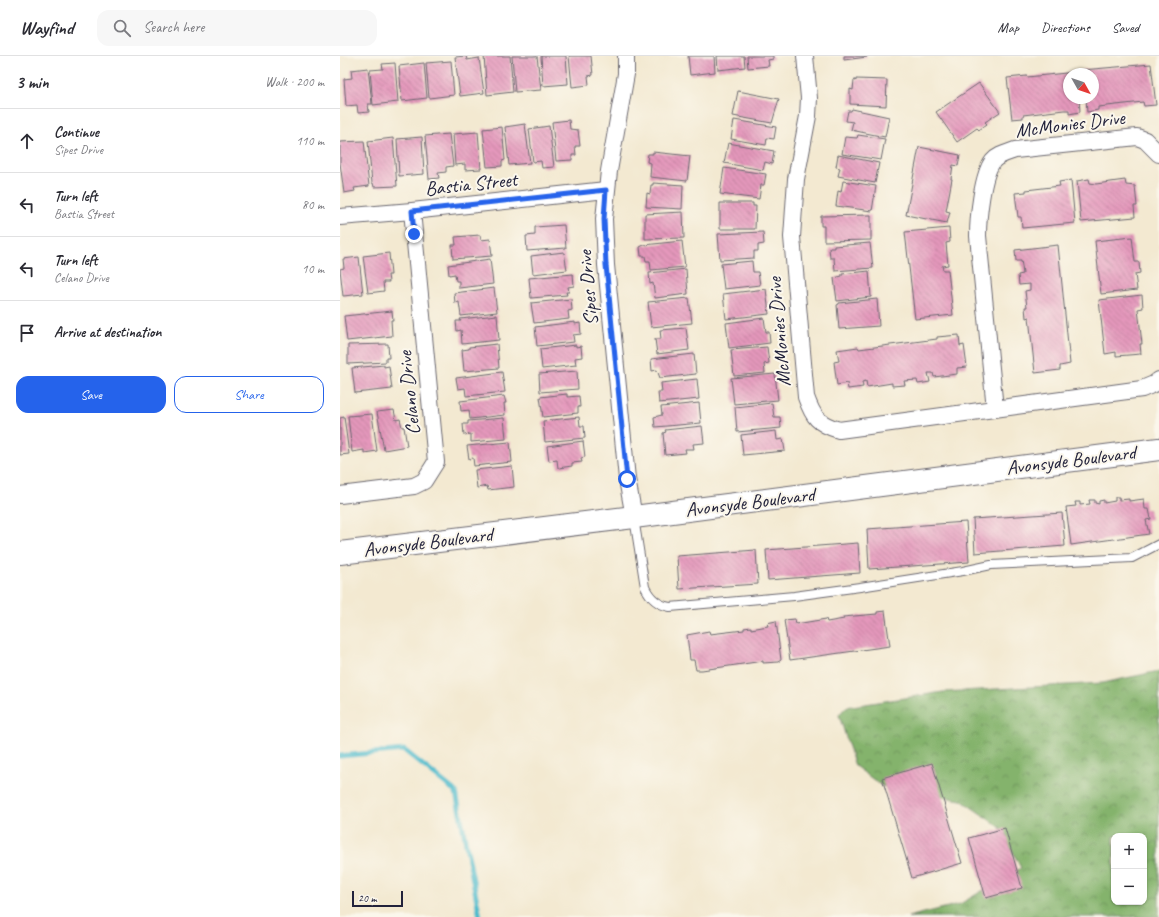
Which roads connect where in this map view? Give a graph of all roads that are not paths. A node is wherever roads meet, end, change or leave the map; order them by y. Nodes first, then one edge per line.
1 (626, 56) edge
2 (805, 56) edge
3 (1159, 154) edge
4 (606, 190) junction
5 (412, 211) junction
6 (340, 217) edge
7 (1159, 380) edge
8 (995, 409) junction
9 (1159, 449) edge
10 (340, 495) edge
11 (634, 517) junction
12 (1159, 544) edge
13 (340, 552) edge

1 - 4 street, Sipes Drive
2 - 8 street, McMonies Drive
3 - 8 street, McMonies Drive
4 - 5 street, Bastia Street
4 - 11 street, Sipes Drive
5 - 6 street, Bastia Street
5 - 10 street, Celano Drive
7 - 8 street, McMonies Drive
9 - 11 main road, Avonsyde Boulevard
11 - 12 lane
11 - 13 main road, Avonsyde Boulevard

